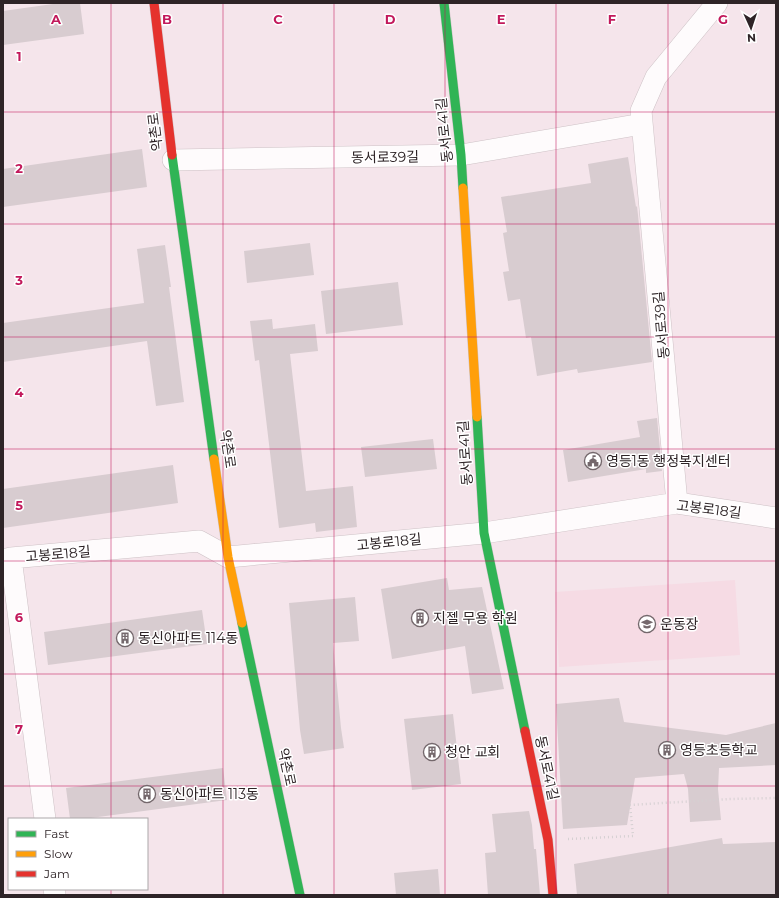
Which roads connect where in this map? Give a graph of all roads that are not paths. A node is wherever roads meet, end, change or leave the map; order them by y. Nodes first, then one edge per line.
1 (154, 3) edge
2 (444, 3) edge
3 (717, 3) edge
4 (642, 124) junction
5 (461, 156) junction
6 (173, 160) junction
7 (677, 503) junction
8 (776, 518) edge
9 (484, 532) junction
10 (228, 557) junction
11 (7, 559) edge
12 (45, 818) edge
13 (300, 895) edge
14 (553, 895) edge

1 - 6 street, 약촌로
2 - 5 street, 동서로41길
3 - 4 street, 동서로39길
4 - 5 street, 동서로39길
4 - 7 street, 동서로39길
5 - 6 street, 동서로39길
5 - 9 street, 동서로41길
6 - 10 street, 약촌로
7 - 8 street, 고봉로18길
7 - 9 street, 고봉로18길
9 - 10 street, 고봉로18길
9 - 14 street, 동서로41길
10 - 11 street, 고봉로18길
10 - 13 street, 약촌로
11 - 12 street

